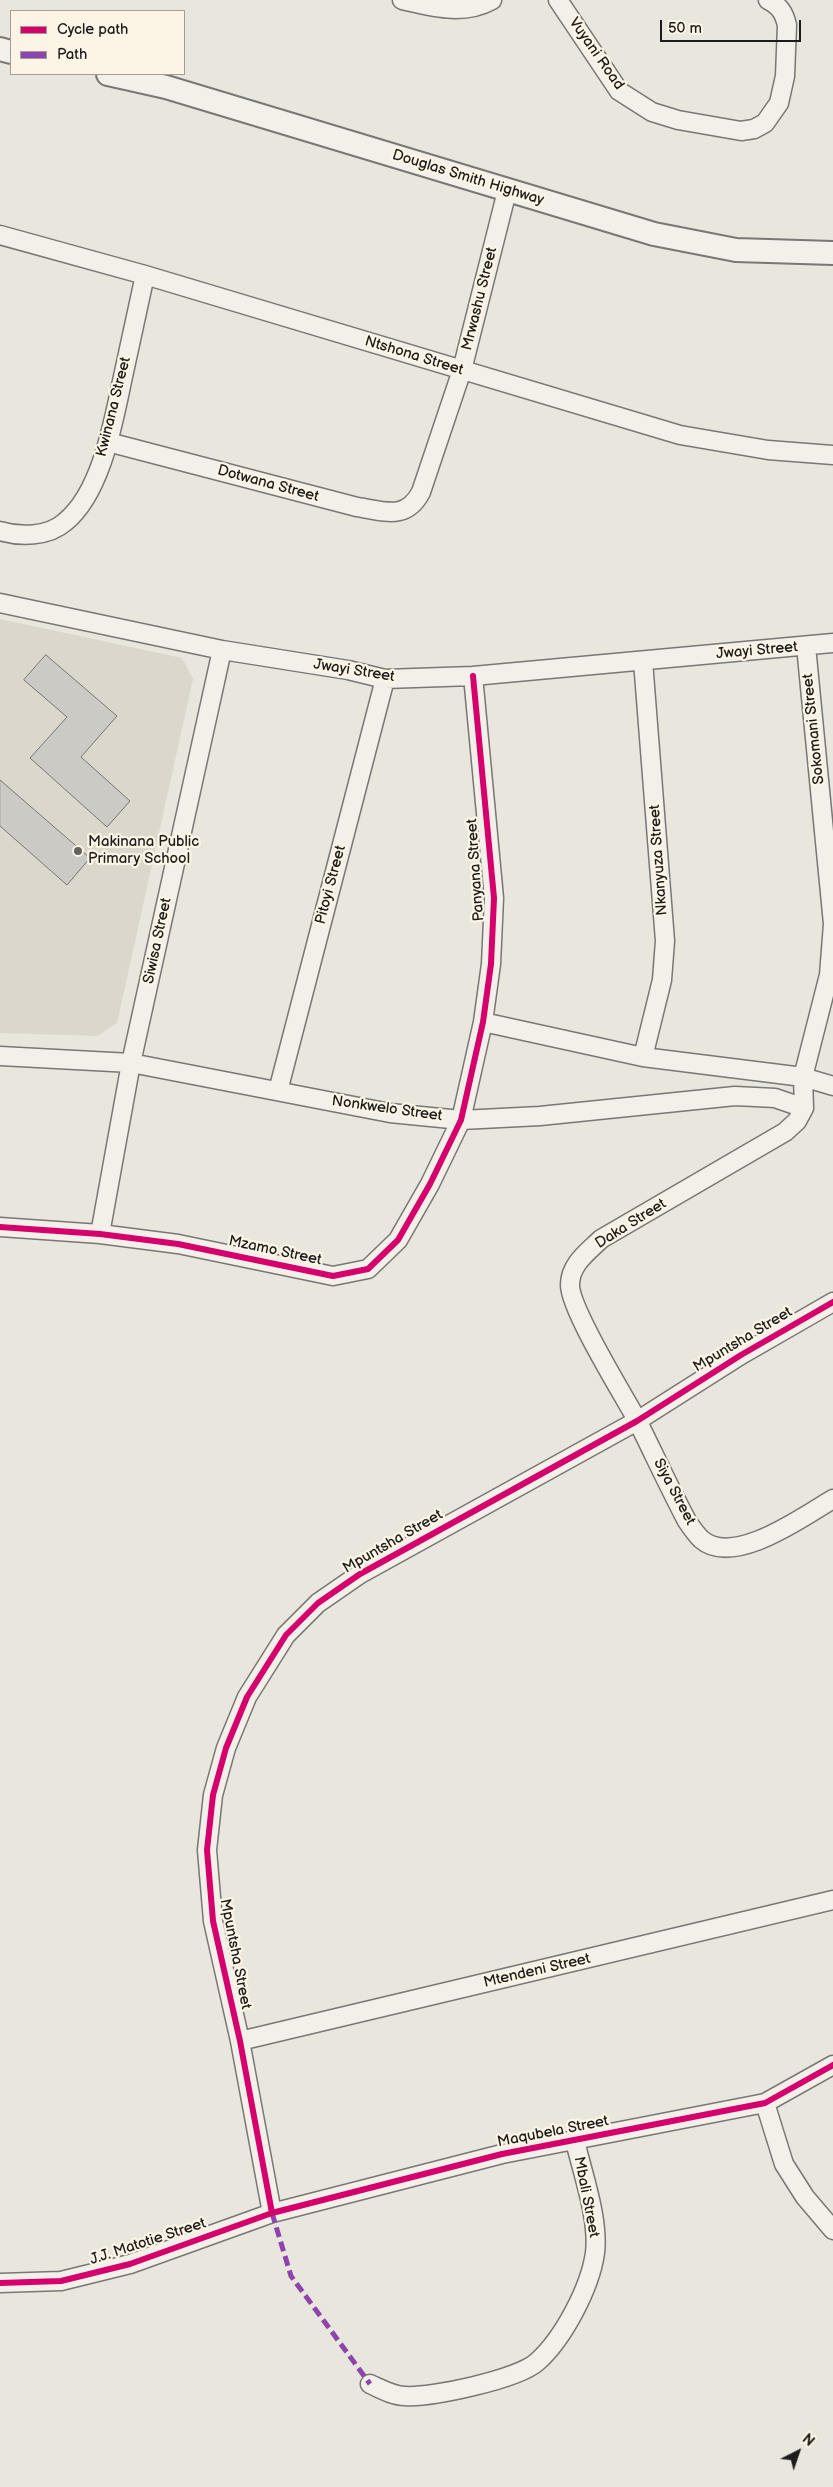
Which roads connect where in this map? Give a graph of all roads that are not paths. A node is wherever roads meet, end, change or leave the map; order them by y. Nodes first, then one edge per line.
1 (402, 0) edge
2 (492, 0) edge
3 (558, 0) edge
4 (768, 0) edge
5 (112, 75) edge
6 (507, 191) junction
7 (0, 235) edge
8 (833, 253) edge
9 (145, 275) junction
10 (462, 370) junction
11 (108, 442) junction
12 (833, 455) edge
13 (421, 492) joint
14 (0, 531) edge
15 (0, 603) edge
16 (833, 644) edge
17 (806, 646) junction
18 (222, 650) junction
19 (643, 661) junction
20 (473, 676) junction
21 (385, 679) junction
22 (483, 1022) junction
23 (0, 1056) edge
24 (643, 1057) junction
25 (131, 1063) junction
26 (803, 1077) junction
27 (833, 1086) edge
28 (278, 1091) junction
29 (804, 1108) junction
30 (461, 1120) junction
31 (0, 1227) edge
32 (100, 1234) junction
33 (833, 1302) edge
34 (637, 1421) junction
35 (833, 1499) edge
36 (833, 1900) edge
37 (240, 2041) junction
38 (833, 2064) edge
39 (765, 2103) junction
40 (575, 2141) junction
41 (272, 2213) junction
42 (833, 2230) edge
43 (0, 2283) edge
44 (370, 2384) dead end

1 - 2 street
3 - 4 street, Vuyani Road
5 - 6 street, Douglas Smith Highway
6 - 8 street, Douglas Smith Highway
6 - 10 street, Mrwashu Street
7 - 9 street, Ntshona Street
9 - 10 street, Ntshona Street
9 - 11 street, Kwinana Street
10 - 12 street, Ntshona Street
10 - 13 street, Mrwashu Street
11 - 13 street, Dotwana Street
11 - 14 street, Kwinana Street
15 - 18 street, Jwayi Street
16 - 17 street, Jwayi Street
17 - 19 street, Jwayi Street
17 - 26 street, Sokomani Street
18 - 21 street, Jwayi Street
18 - 25 street, Siwisa Street
19 - 20 street, Jwayi Street
19 - 24 street, Nkanyuza Street
20 - 21 street, Jwayi Street
20 - 22 street, Panyana Street
21 - 28 street, Pitoyi Street
22 - 24 street
22 - 30 street, Panyana Street
23 - 25 street, Nonkwelo Street
24 - 26 street
25 - 28 street, Nonkwelo Street
25 - 32 street, Siwisa Street
26 - 27 street
26 - 29 street
28 - 30 street, Nonkwelo Street
29 - 30 street, Nonkwelo Street
29 - 34 street, Daka Street
30 - 32 street, Mzamo Street
31 - 32 street, Mzamo Street
33 - 34 street, Mpuntsha Street
34 - 35 street, Siya Street
34 - 37 street, Mpuntsha Street
36 - 37 street, Mtendeni Street
37 - 41 street, Mpuntsha Street
38 - 39 street, Maqubela Street
39 - 40 street, Maqubela Street
39 - 42 street
40 - 41 street, Maqubela Street
40 - 44 street, Mbali Street
41 - 43 street, J.J. Matotie Street

